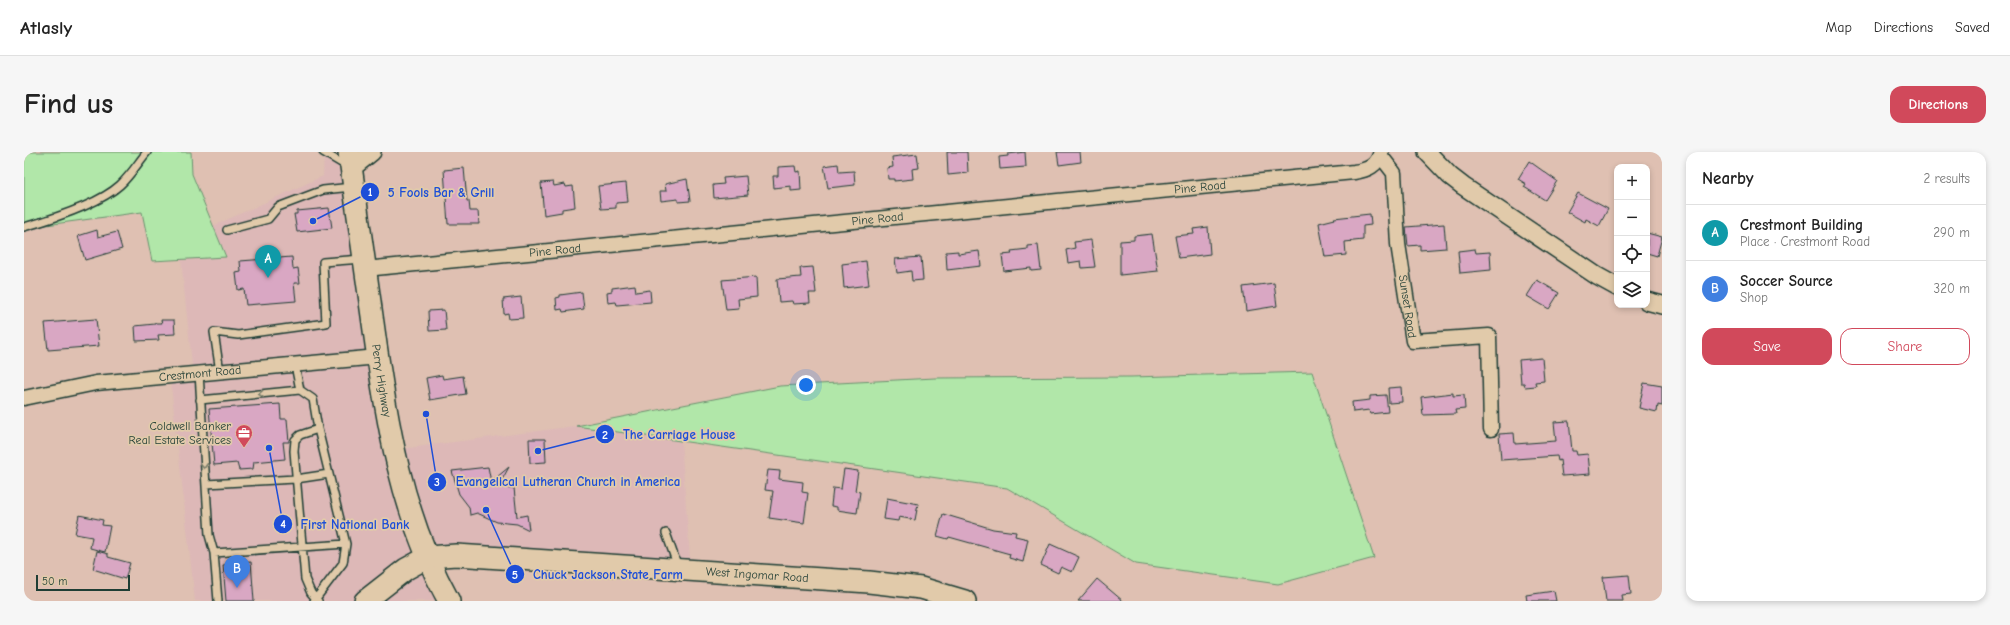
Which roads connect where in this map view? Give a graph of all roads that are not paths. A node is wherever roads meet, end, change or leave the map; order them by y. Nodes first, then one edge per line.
1 (147, 152) edge
2 (322, 152) edge
3 (372, 152) edge
4 (1427, 152) edge
5 (1381, 154) edge
6 (351, 169) edge
7 (24, 227) edge
8 (227, 230) dead end
9 (365, 264) junction
10 (1614, 285) edge
11 (1650, 302) edge
12 (1662, 305) edge
13 (378, 357) junction
14 (295, 365) junction
15 (220, 372) junction
16 (199, 374) junction
17 (300, 390) junction
18 (24, 398) edge
19 (200, 400) junction
20 (318, 429) junction
21 (1491, 429) dead end
22 (329, 474) junction
23 (296, 479) junction
24 (206, 484) junction
25 (666, 533) dead end
26 (346, 544) junction
27 (302, 545) junction
28 (214, 553) junction
29 (428, 557) junction
30 (679, 570) junction
31 (316, 600) edge
32 (218, 601) edge
33 (365, 601) edge
34 (449, 601) edge
35 (966, 601) edge

1 - 7 lane
2 - 6 lane
3 - 6 street
4 - 10 street
5 - 9 street, Pine Road
5 - 21 street, Sunset Road
6 - 8 lane
6 - 9 main road, Perry Highway
9 - 13 main road, Perry Highway
9 - 15 lane
11 - 12 street
13 - 14 street, Crestmont Road
13 - 29 main road, Perry Highway
14 - 15 street, Crestmont Road
14 - 17 lane
15 - 16 street, Crestmont Road
16 - 18 street, Crestmont Road
16 - 19 lane
17 -> 19 lane
17 - 20 lane
19 -> 24 lane
20 - 22 lane
20 - 23 lane
22 - 23 lane
22 - 26 lane
23 - 24 lane
23 - 27 lane
24 - 28 lane
25 - 30 lane
26 - 27 lane
26 - 31 lane
27 - 28 lane
27 - 31 lane
28 - 32 lane
29 - 30 main road, West Ingomar Road
29 - 33 main road
29 - 34 main road, Perry Highway
30 - 35 main road, West Ingomar Road

